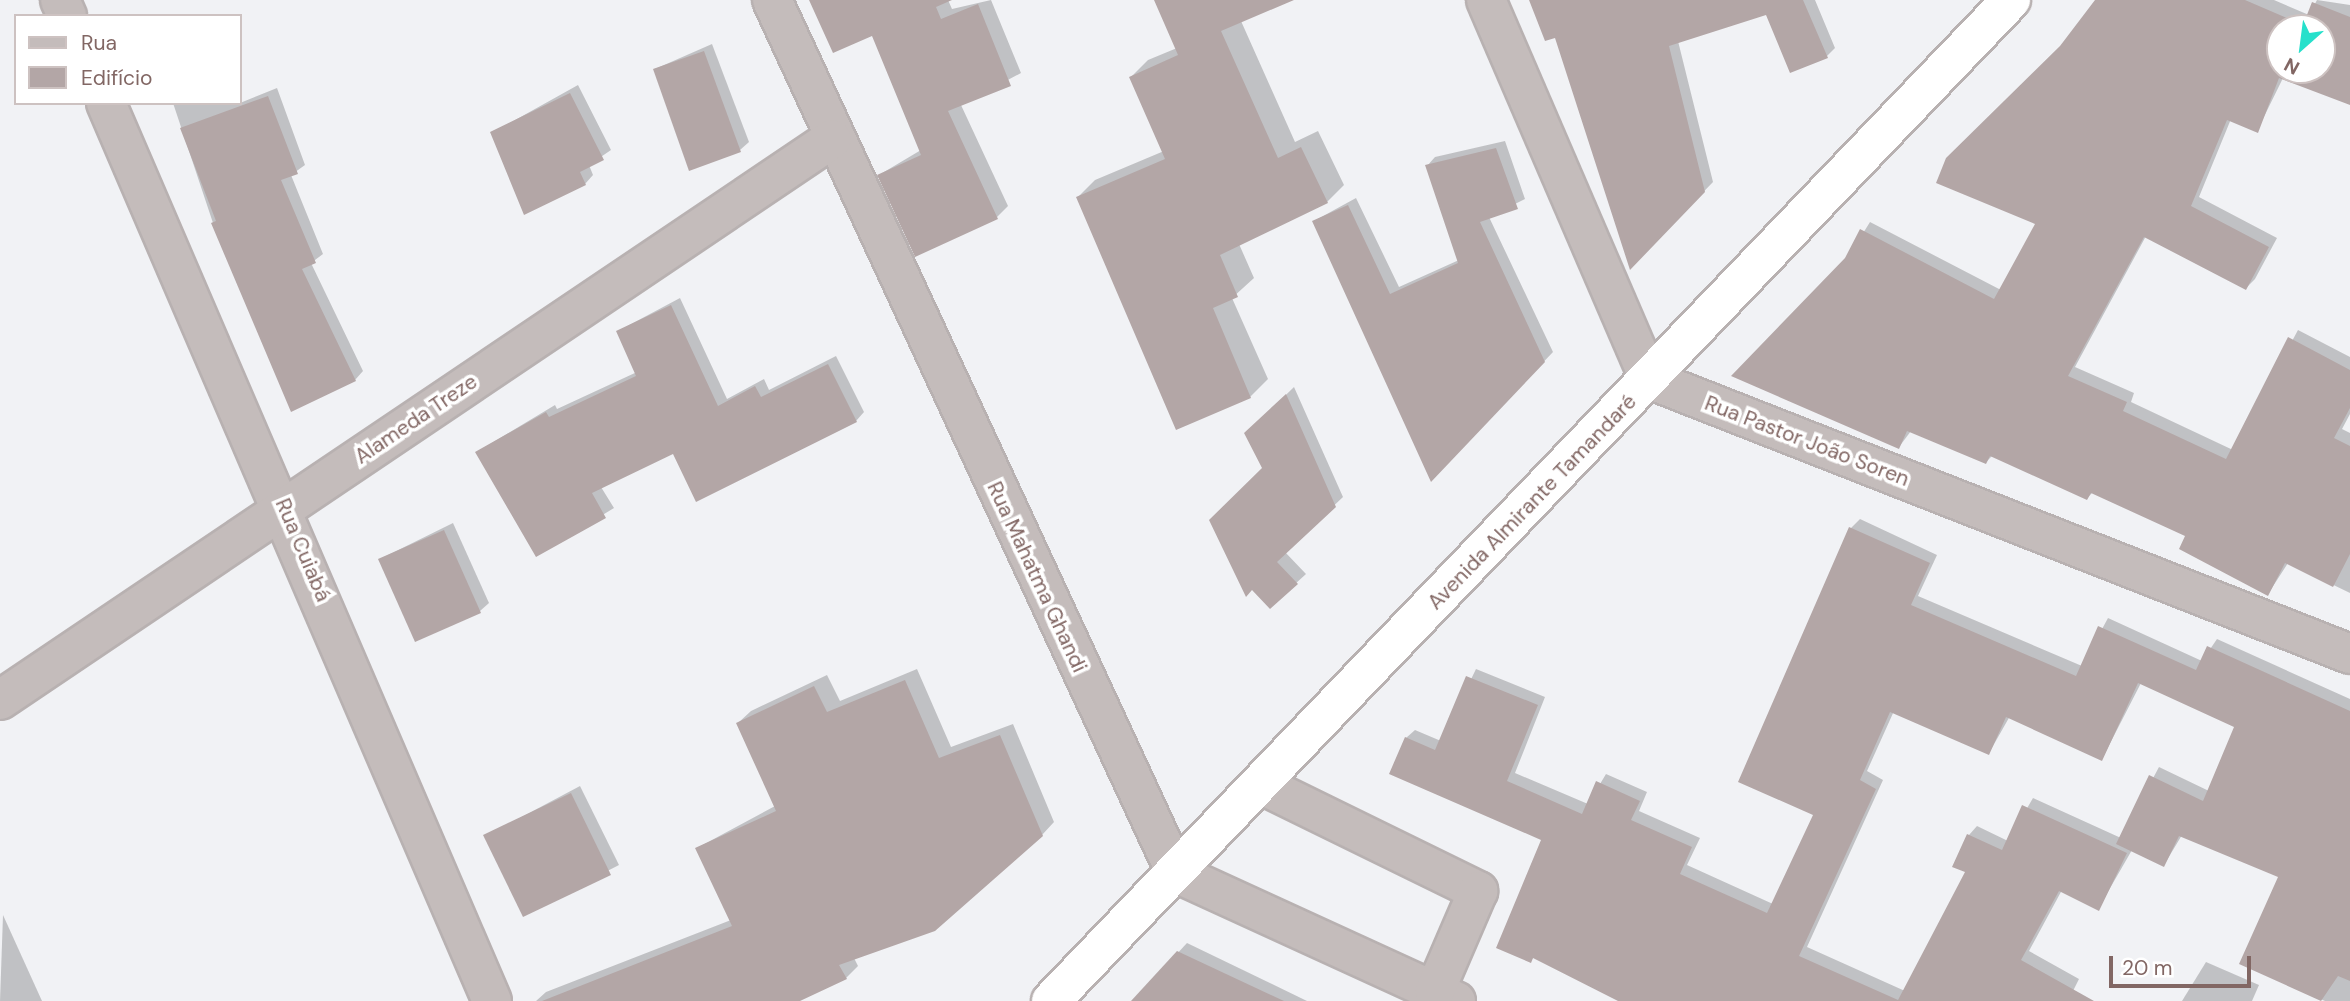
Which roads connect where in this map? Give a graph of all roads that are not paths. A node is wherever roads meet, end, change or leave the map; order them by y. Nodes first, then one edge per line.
1 (772, 0) edge
2 (1486, 0) edge
3 (2011, 0) edge
4 (107, 105) edge
5 (832, 139) junction
6 (1649, 379) junction
7 (285, 507) junction
8 (2350, 653) edge
9 (0, 700) edge
10 (1262, 785) junction
11 (1176, 873) junction
12 (1445, 996) edge
13 (492, 1001) edge
14 (1051, 1001) edge

1 - 5 street, Rua Mahatma Ghandi
2 - 6 street
3 - 6 highway, Avenida Almirante Tamandaré
4 - 7 street, Rua Cuiabá
5 - 7 street, Alameda Treze
5 - 11 street, Rua Mahatma Ghandi
6 - 8 street, Rua Pastor João Soren
6 - 10 highway, Avenida Almirante Tamandaré
7 - 9 street, Alameda Treze
7 - 13 street, Rua Cuiabá
10 - 11 highway, Avenida Almirante Tamandaré
10 - 12 street
11 - 12 street
11 - 14 highway, Avenida Almirante Tamandaré

